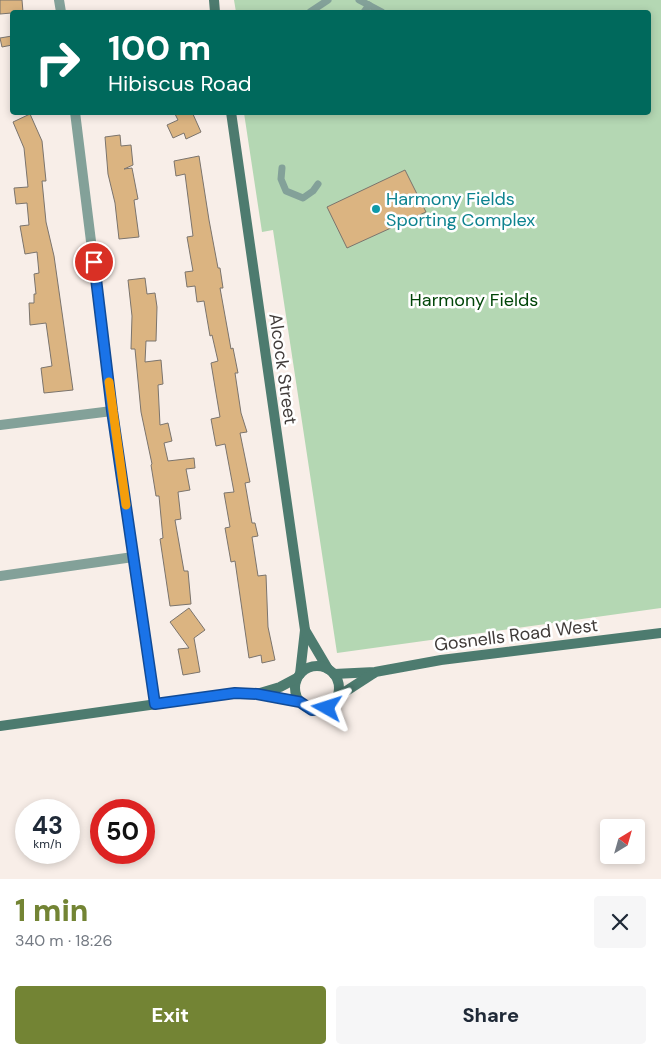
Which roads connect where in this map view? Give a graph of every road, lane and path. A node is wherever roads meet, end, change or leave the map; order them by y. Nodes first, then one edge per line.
1 (328, 0) edge
2 (359, 0) edge
3 (369, 5) junction
4 (313, 10) edge
5 (365, 10) edge
6 (378, 10) edge
7 (75, 115) edge
8 (231, 115) edge
9 (282, 168) dead end
10 (318, 184) dead end
11 (112, 411) junction
12 (0, 425) edge
13 (133, 557) junction
14 (0, 576) edge
15 (305, 630) junction
16 (661, 633) edge
17 (331, 672) junction
18 (375, 672) junction
19 (299, 676) junction
20 (257, 694) junction
21 (337, 697) junction
22 (300, 702) junction
23 (155, 704) junction
24 (0, 726) edge

1 - 4 lane
2 - 3 lane
3 - 5 lane
3 - 6 lane
7 - 11 street
8 - 15 main road, Alcock Street
9 - 10 lane
11 - 12 street
11 - 13 street
13 - 14 street
13 - 23 street
15 - 17 main road, Alcock Street
15 - 19 main road, Alcock Street
16 - 18 main road, Gosnells Road West
17 - 18 main road, Gosnells Road West
17 - 19 main road, Gosnells Road West
17 - 21 main road
18 - 21 main road, Gosnells Road West
19 - 20 main road, Gosnells Road West
19 - 22 main road
20 - 22 main road, Gosnells Road West
20 - 23 main road, Gosnells Road West
21 - 22 main road, Gosnells Road West
23 - 24 main road, Gosnells Road West

